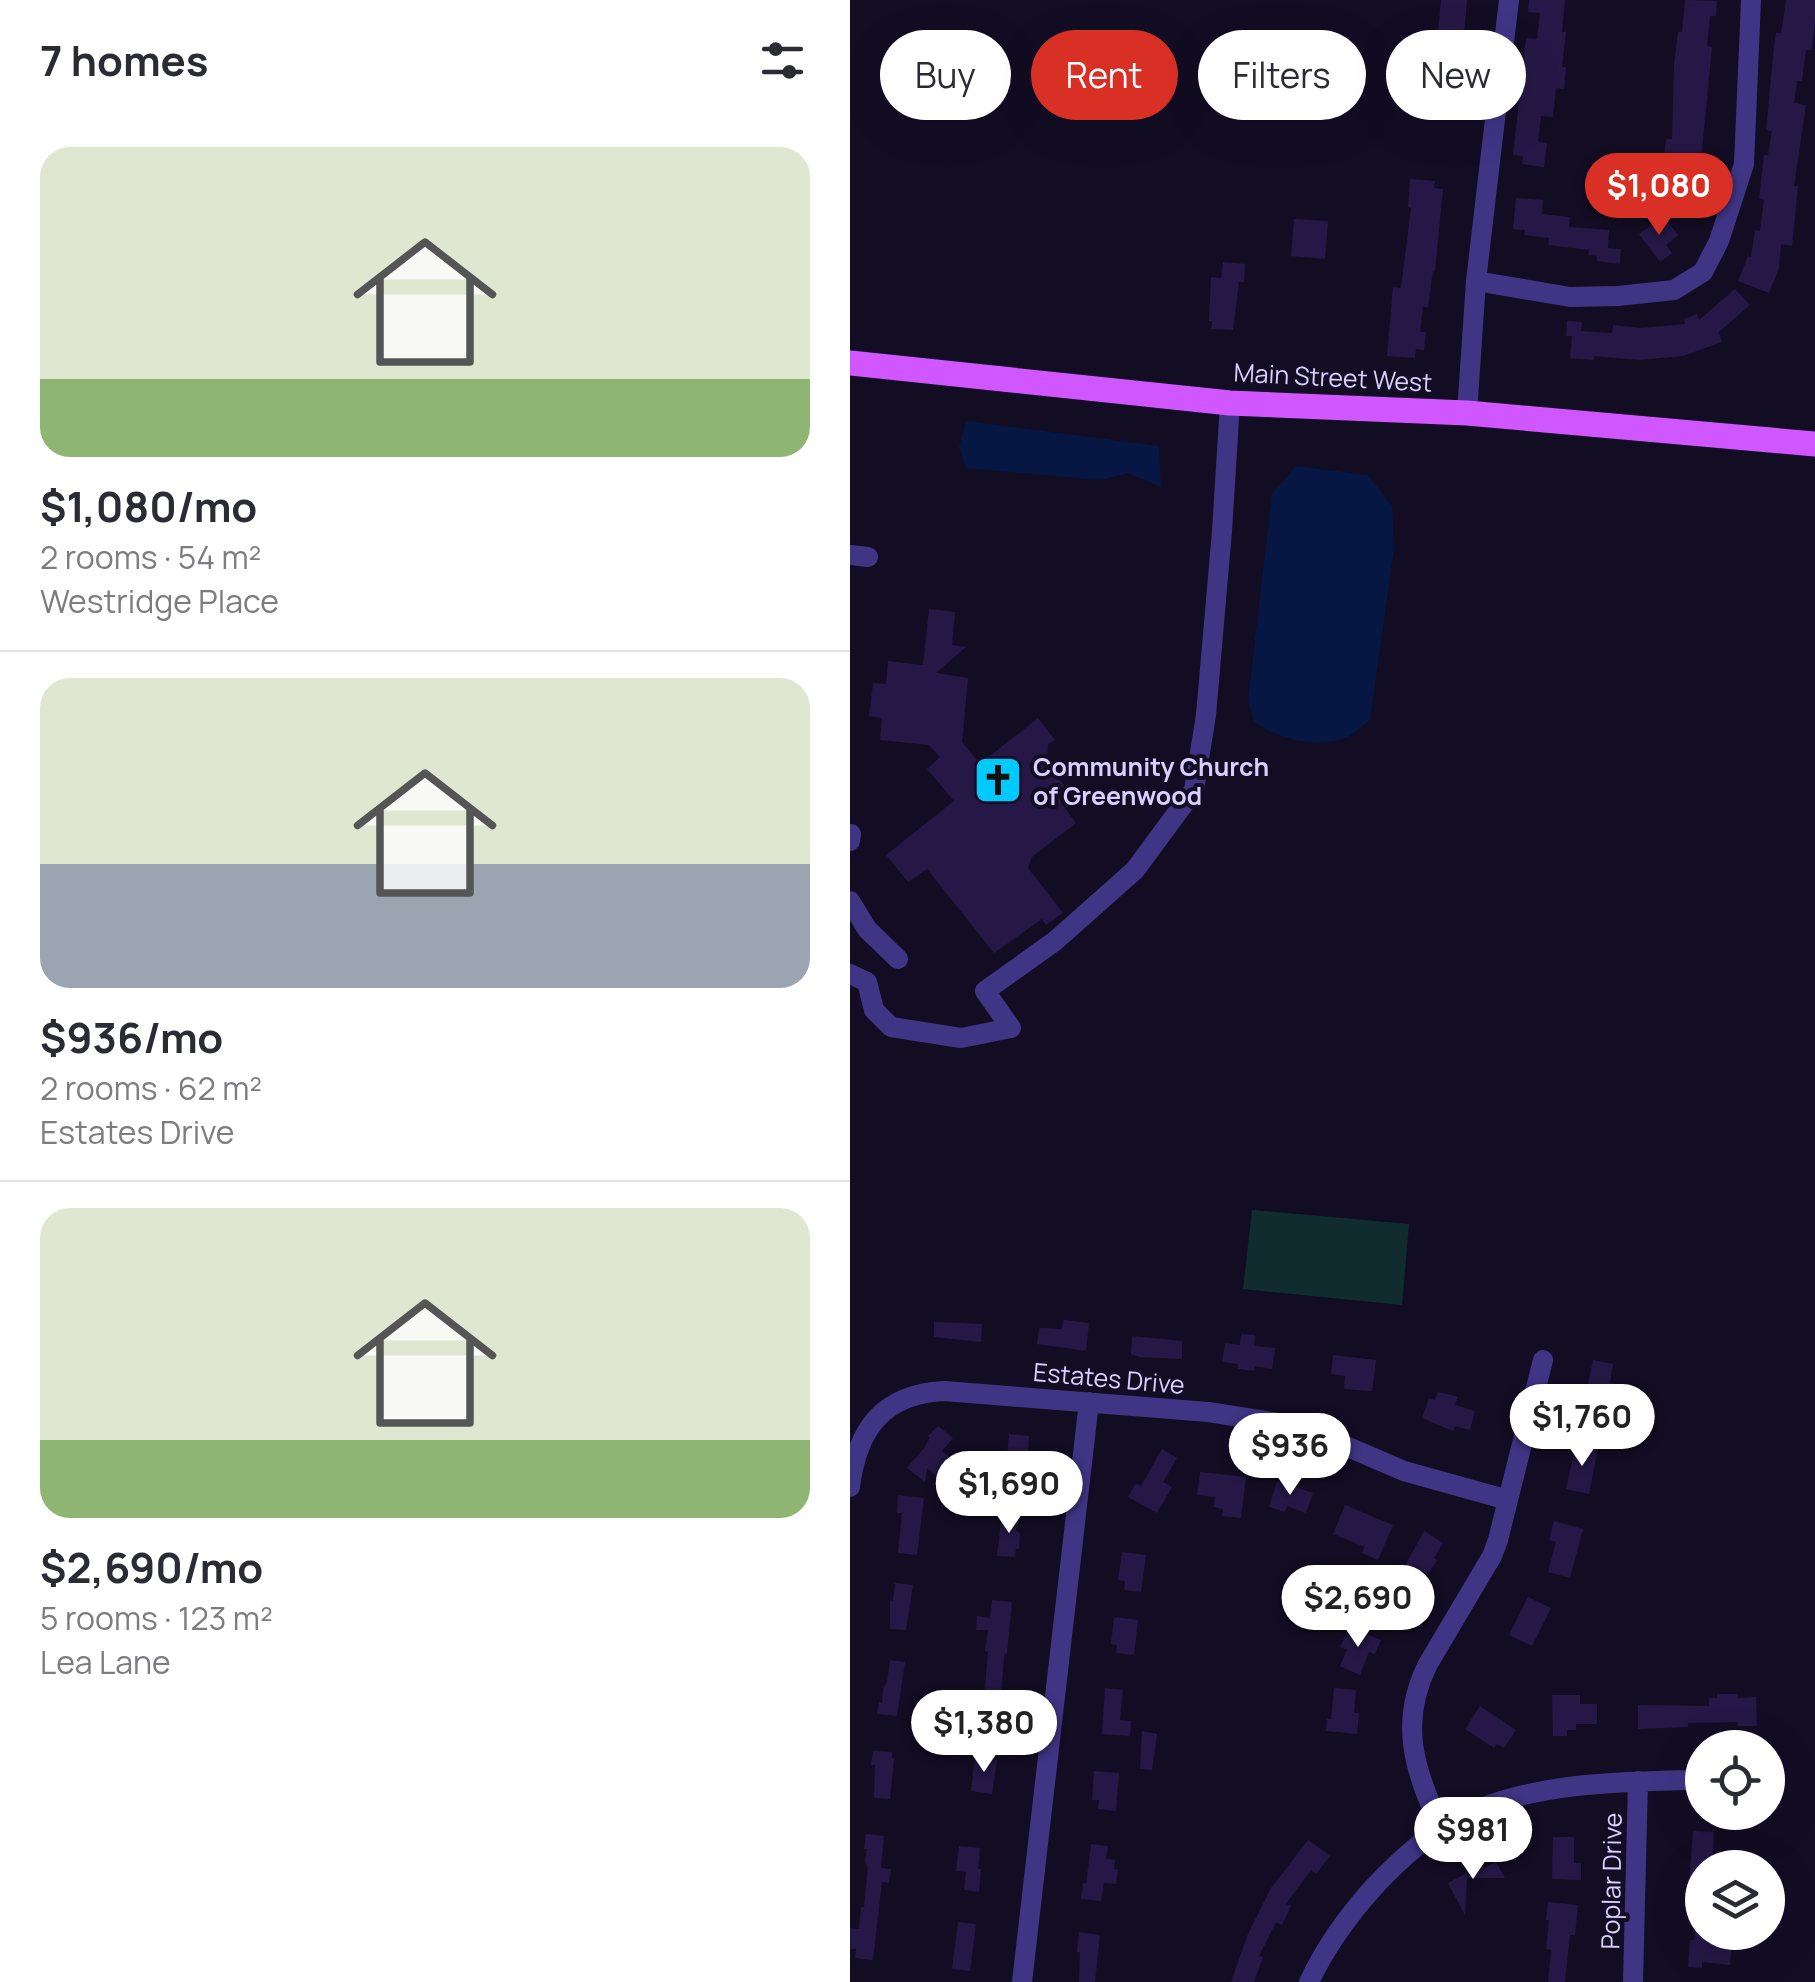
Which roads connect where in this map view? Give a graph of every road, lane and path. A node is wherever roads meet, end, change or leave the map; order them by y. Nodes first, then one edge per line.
1 (1509, 0) edge
2 (1752, 0) edge
3 (1476, 282) junction
4 (850, 363) edge
5 (1230, 403) junction
6 (1467, 413) junction
7 (1815, 444) edge
8 (850, 901) edge
9 (898, 960) dead end
10 (850, 974) edge
11 (1543, 1360) dead end
12 (1089, 1402) junction
13 (850, 1487) edge
14 (1508, 1500) junction
15 (1685, 1780) edge
16 (1638, 1781) junction
17 (1441, 1828) junction
18 (1022, 1982) edge
19 (1309, 1982) edge
20 (1633, 1982) edge

1 - 3 street
2 - 3 street
3 - 6 street
4 - 5 main road, Main Street West
5 - 6 main road, Main Street West
5 - 10 street
6 - 7 main road, Main Street West
8 - 9 street
11 - 14 street
12 - 13 street, Estates Drive
12 - 14 street, Estates Drive
12 - 18 street
14 - 17 street
15 - 16 street
16 - 17 street
16 - 20 street, Poplar Drive
17 - 19 street

